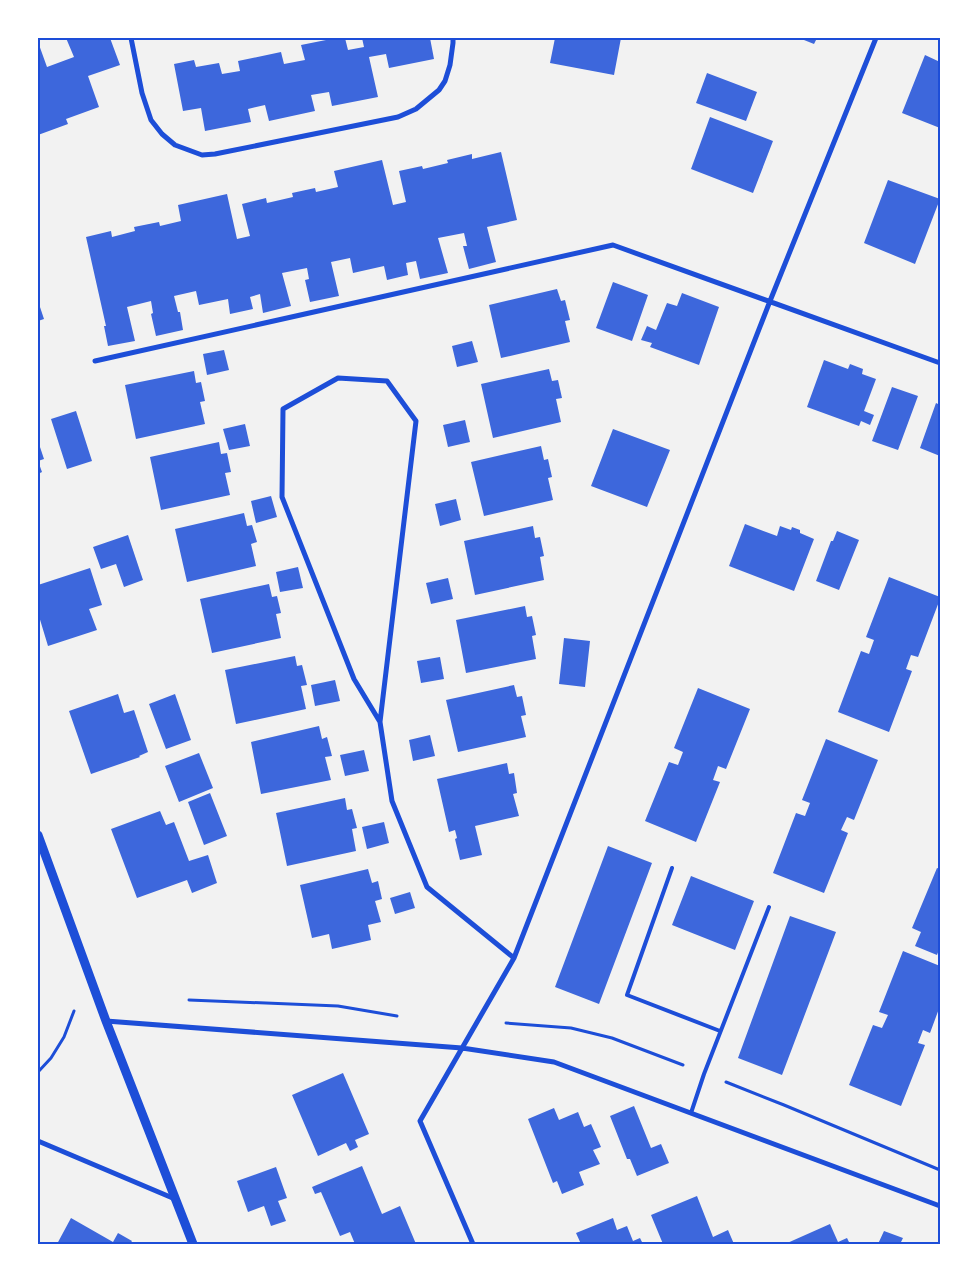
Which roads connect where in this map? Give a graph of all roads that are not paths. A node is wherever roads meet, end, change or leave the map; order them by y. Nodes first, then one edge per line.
1 (131, 38) edge
2 (453, 38) edge
3 (876, 38) edge
4 (770, 301) junction
5 (95, 361) dead end
6 (940, 363) edge
7 (380, 722) junction
8 (38, 835) edge
9 (672, 868) dead end
10 (769, 907) dead end
11 (514, 958) junction
12 (106, 1021) junction
13 (720, 1031) junction
14 (462, 1048) junction
15 (691, 1113) junction
16 (38, 1141) edge
17 (176, 1199) junction
18 (940, 1206) edge
19 (193, 1244) edge
20 (474, 1244) edge

1 - 2 street
3 - 4 street
4 - 5 street
4 - 6 street
4 - 11 street
7 - 7 street
7 - 11 street
8 - 12 street
9 - 13 lane
10 - 13 lane
11 - 14 street
12 - 14 street
12 - 17 street
13 - 15 lane
14 - 15 street
14 - 20 street
15 - 18 street
16 - 17 street
17 - 19 street

